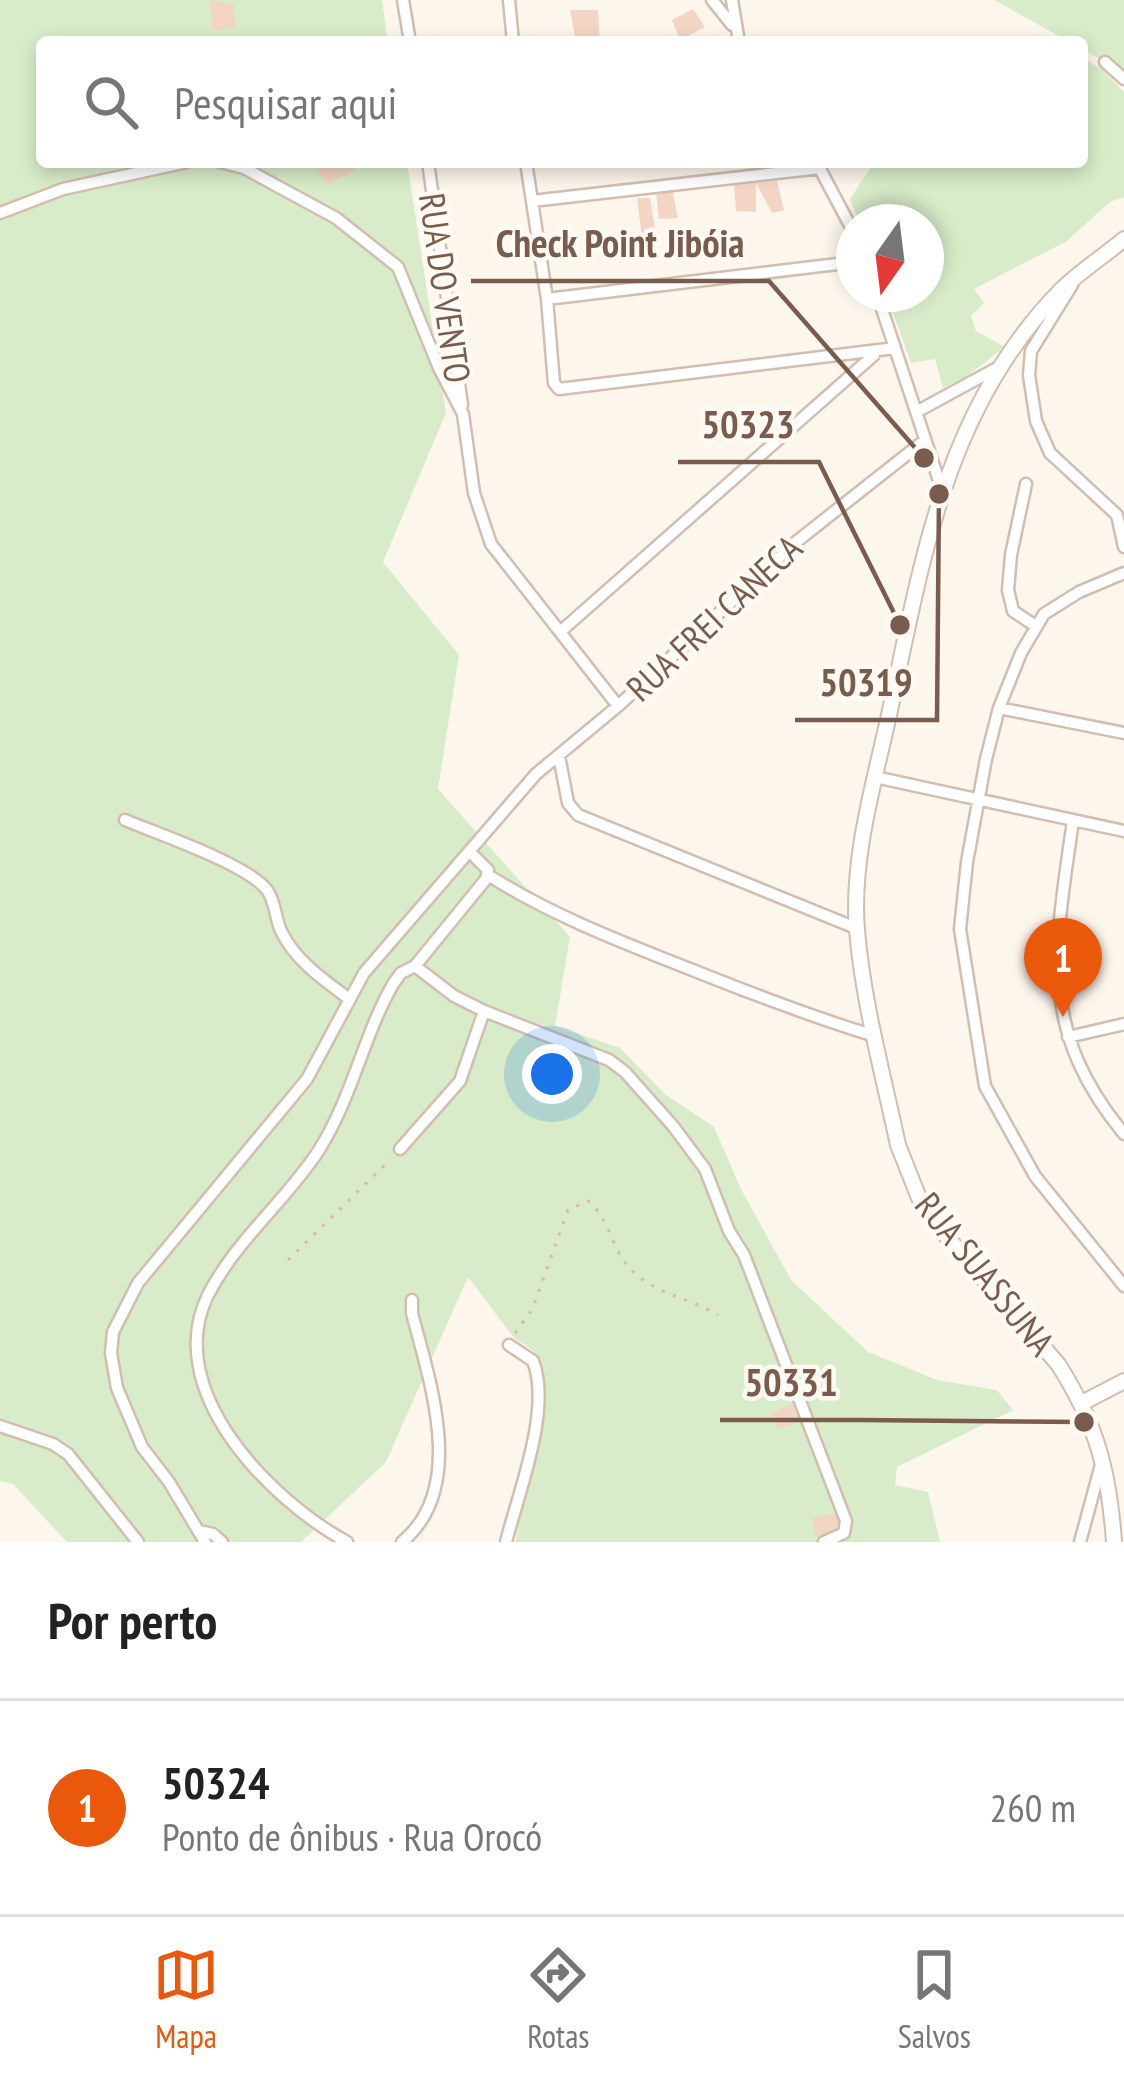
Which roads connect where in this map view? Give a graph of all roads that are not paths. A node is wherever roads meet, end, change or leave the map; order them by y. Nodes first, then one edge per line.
1 (403, 0) edge
2 (508, 0) edge
3 (712, 0) edge
4 (732, 0) edge
5 (734, 27) junction
6 (409, 36) edge
7 (512, 36) edge
8 (737, 36) edge
9 (1105, 62) dead end
10 (1124, 80) edge
11 (159, 168) edge
12 (244, 168) edge
13 (429, 168) edge
14 (527, 168) edge
15 (795, 168) edge
16 (820, 168) edge
17 (532, 202) junction
18 (839, 204) edge
19 (0, 213) edge
20 (1124, 239) edge
21 (836, 264) edge
22 (1081, 272) junction
23 (547, 299) junction
24 (883, 312) edge
25 (895, 348) junction
26 (877, 353) junction
27 (1003, 365) junction
28 (918, 411) junction
29 (463, 414) junction
30 (924, 441) junction
31 (1026, 484) dead end
32 (941, 487) junction
33 (1124, 547) edge
34 (1124, 572) edge
35 (1034, 625) junction
36 (560, 632) junction
37 (618, 706) junction
38 (999, 708) junction
39 (1124, 733) edge
40 (559, 756) junction
41 (875, 777) junction
42 (980, 800) junction
43 (125, 820) dead end
44 (1073, 821) junction
45 (1124, 831) edge
46 (471, 853) junction
47 (488, 874) junction
48 (856, 928) junction
49 (415, 965) junction
50 (348, 998) junction
51 (484, 1011) junction
52 (1124, 1024) edge
53 (875, 1036) junction
54 (1069, 1037) junction
55 (1124, 1134) edge
56 (400, 1149) road end
57 (1124, 1286) edge
58 (412, 1300) dead end
59 (509, 1346) road end
60 (1124, 1381) edge
61 (1082, 1403) junction
62 (0, 1426) edge
63 (1103, 1458) junction
64 (202, 1536) edge
65 (138, 1542) edge
66 (222, 1542) edge
67 (347, 1542) edge
68 (402, 1542) edge
69 (506, 1542) edge
70 (824, 1542) edge
71 (1080, 1542) edge
72 (1114, 1542) edge

1 - 6 street
2 - 7 street
3 - 5 street
4 - 5 street
5 - 8 street
9 - 10 street
11 - 19 street
12 - 29 street
13 - 29 street, RUA DO VENTO
14 - 17 street
15 - 17 street
16 - 18 street
17 - 23 street
20 - 22 street, RUA SUASSUNA
21 - 23 street
22 - 27 street, RUA SUASSUNA
22 - 33 street
23 - 26 street
24 - 25 street
25 - 26 street
25 - 28 street
26 - 36 street
27 - 28 street
27 - 32 street, RUA SUASSUNA
28 - 30 street
29 - 36 street, RUA DO VENTO
30 - 32 street
30 - 37 street, RUA FREI CANECA
31 - 35 street
32 - 41 street, RUA SUASSUNA
34 - 35 street
35 - 38 street
36 - 37 street, RUA DO VENTO
37 - 40 street, RUA FREI CANECA
38 - 39 street
38 - 42 street
40 - 46 street, RUA FREI CANECA
40 - 48 street
41 - 42 street
41 - 48 street, RUA SUASSUNA
42 - 44 street
42 - 57 street
43 - 50 street
44 - 45 street
44 - 54 street
46 - 47 street
46 - 50 street, RUA FREI CANECA
47 - 49 street
47 - 53 street
48 - 53 street, RUA SUASSUNA
49 - 51 street
49 - 67 street
50 - 64 street, RUA FREI CANECA
51 - 56 street
51 - 70 street
52 - 54 street
53 - 61 street, RUA SUASSUNA
54 - 55 street
58 - 68 street
59 - 69 street
60 - 61 street
61 - 63 street, RUA SUASSUNA
62 - 65 street
63 - 71 street
63 - 72 street, RUA SUASSUNA
64 - 66 street

